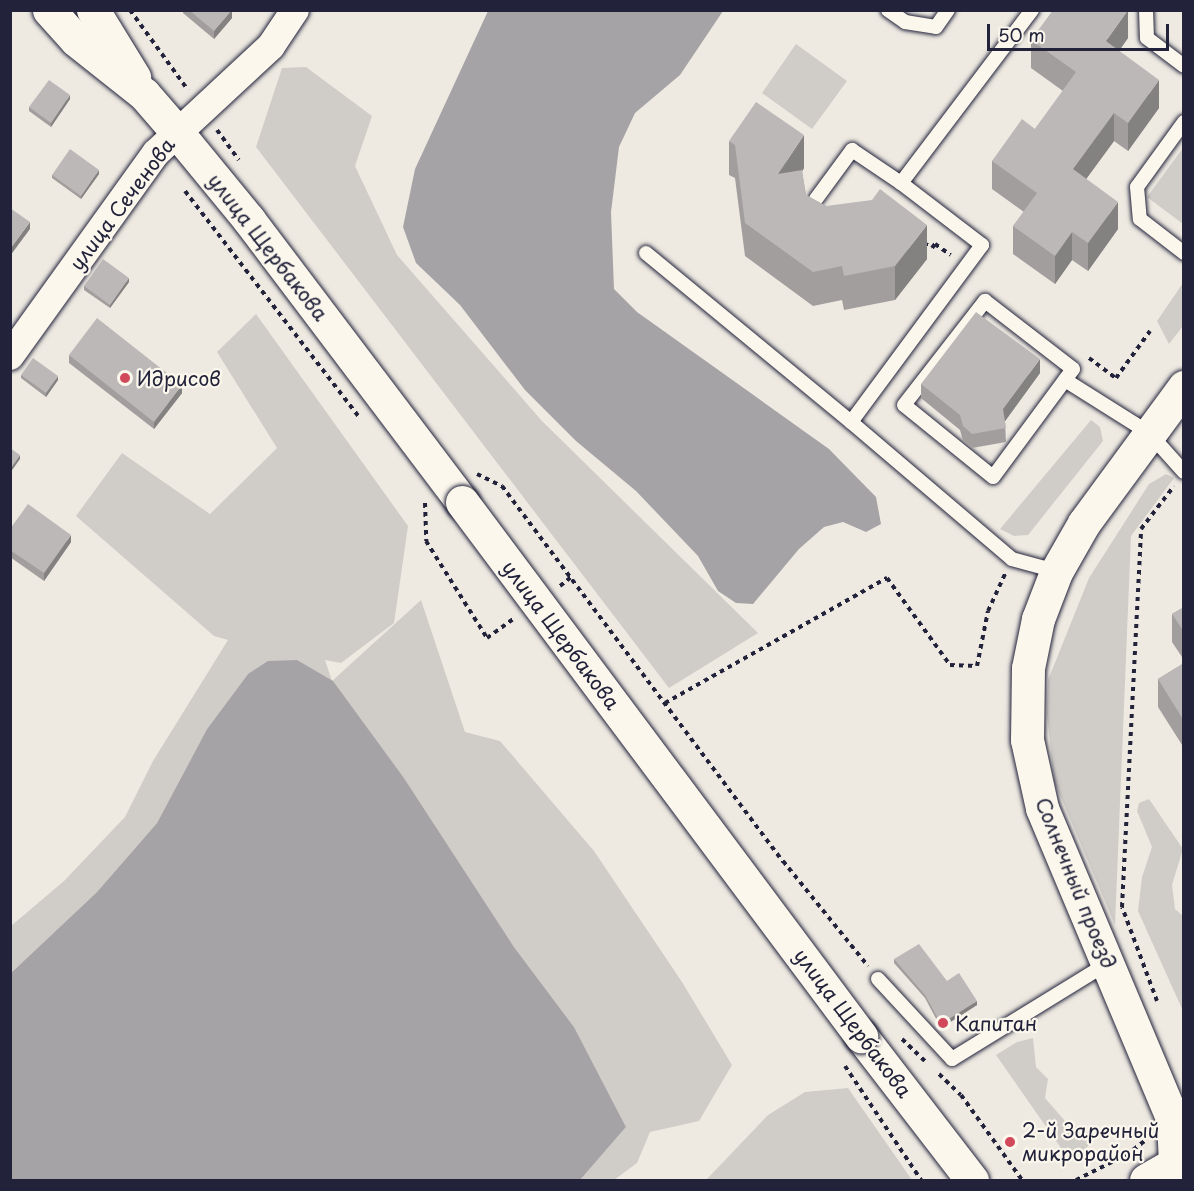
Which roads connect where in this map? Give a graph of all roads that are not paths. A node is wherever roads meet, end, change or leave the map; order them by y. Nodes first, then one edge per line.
1 (49, 10) edge
2 (93, 10) edge
3 (295, 10) edge
4 (888, 10) edge
5 (948, 10) edge
6 (1032, 10) edge
7 (1146, 10) edge
8 (1184, 66) edge
9 (144, 94) junction
10 (1184, 122) edge
11 (166, 142) junction
12 (901, 183) junction
13 (816, 199) edge
14 (646, 253) dead end
15 (1184, 253) edge
16 (10, 356) edge
17 (1065, 380) junction
18 (1184, 387) edge
19 (851, 422) junction
20 (1149, 433) junction
21 (1180, 477) edge
22 (1056, 572) junction
23 (1108, 963) junction
24 (878, 979) road end
25 (1179, 1168) edge
26 (972, 1180) edge
27 (1146, 1180) edge

1 - 9 main road, улица Щербакова
2 - 9 main road, улица Щербакова
3 - 11 street, улица Сеченова
4 - 5 lane
6 - 12 lane
7 - 8 lane
9 - 11 main road, улица Щербакова
10 - 15 lane
11 - 16 street, улица Сеченова
11 - 26 main road, улица Щербакова, bridge
12 - 13 lane
12 - 19 lane
14 - 19 lane
17 - 17 lane
17 - 20 lane
18 - 20 main road, Солнечный проезд
19 - 22 lane
20 - 21 lane
20 - 22 main road, Солнечный проезд
22 - 23 main road, Солнечный проезд
23 - 24 lane
23 - 25 main road, Солнечный проезд
25 - 27 main road, Солнечный проезд

